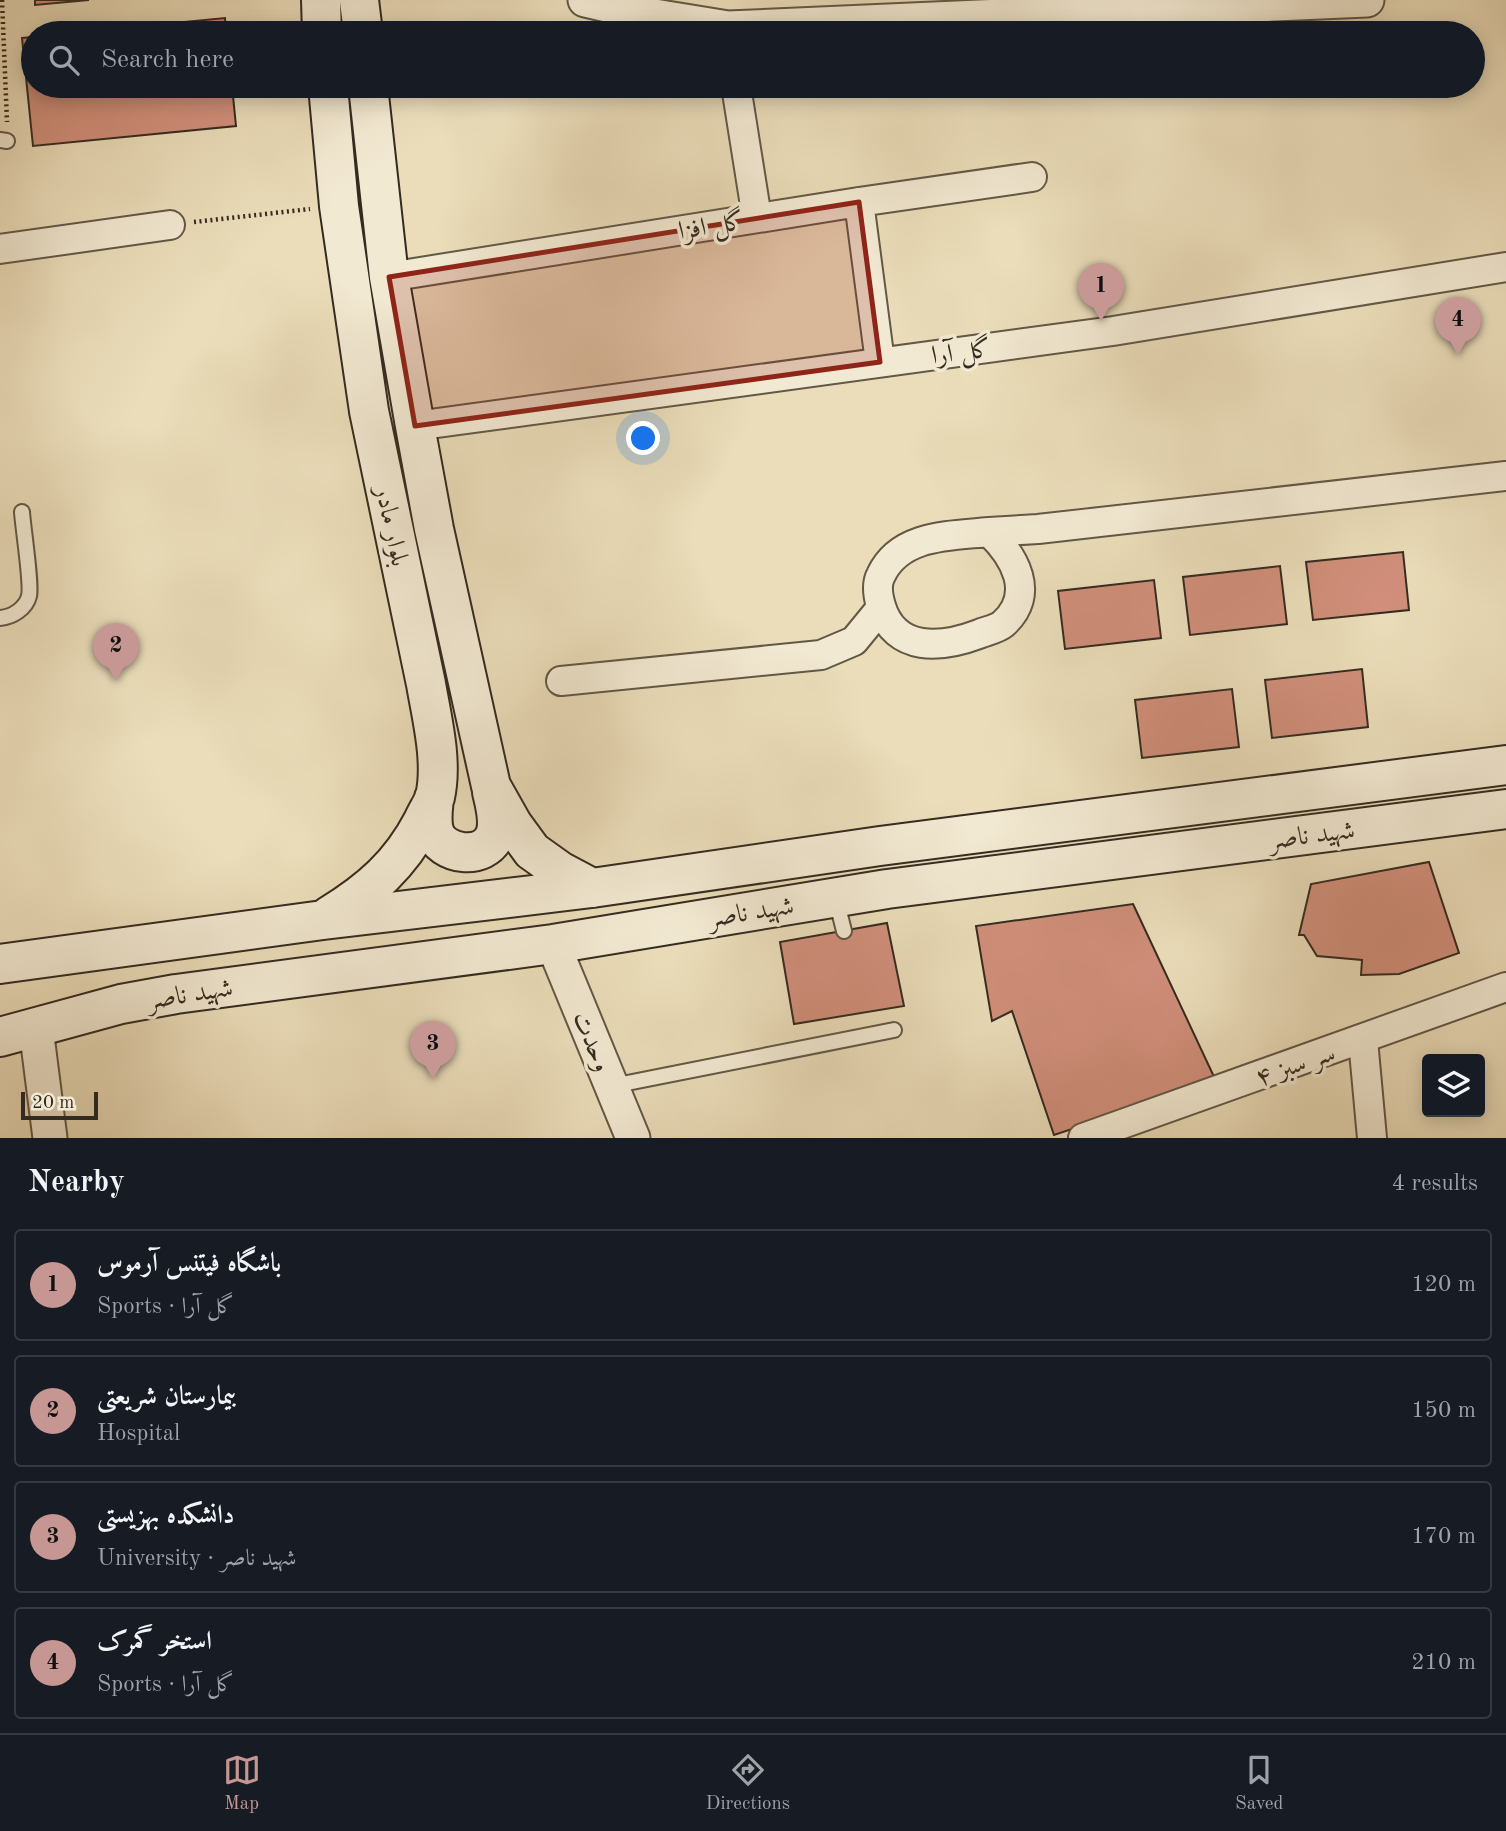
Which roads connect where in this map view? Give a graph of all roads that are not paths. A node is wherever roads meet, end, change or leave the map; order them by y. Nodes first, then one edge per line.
1 (321, 0) edge
2 (585, 0) edge
3 (1367, 0) edge
4 (322, 21) edge
5 (688, 21) edge
6 (870, 21) edge
7 (328, 98) edge
8 (369, 98) edge
9 (738, 98) edge
10 (1032, 177) dead end
11 (859, 202) junction
12 (757, 218) junction
13 (170, 225) road end
14 (0, 249) edge
15 (1506, 267) edge
16 (389, 277) junction
17 (880, 362) junction
18 (415, 426) junction
19 (1506, 476) edge
20 (22, 512) dead end
21 (989, 532) junction
22 (881, 608) junction
23 (0, 618) edge
24 (561, 681) dead end
25 (1506, 765) edge
26 (491, 786) junction
27 (435, 798) junction
28 (1506, 808) edge
29 (880, 846) junction
30 (592, 888) junction
31 (887, 889) junction
32 (323, 920) junction
33 (553, 944) junction
34 (0, 964) edge
35 (1506, 987) edge
36 (894, 1030) dead end
37 (18, 1033) edge
38 (1363, 1040) junction
39 (612, 1086) junction
40 (50, 1138) edge
41 (633, 1138) edge
42 (1083, 1138) edge
43 (1372, 1138) edge

1 - 4 main road
2 - 5 street
3 - 6 street
7 - 27 main road, بلوار مادر
8 - 16 main road, بلوار مادر
9 - 12 street
10 - 11 street, گل افزا
11 - 12 street, گل افزا
11 - 17 street
12 - 16 street, گل افزا
13 - 14 street
15 - 17 street, گل آرا
16 - 18 main road, بلوار مادر
17 - 18 street, گل آرا
18 - 26 main road, بلوار مادر
19 - 21 street
20 - 23 lane
21 - 22 street
21 - 22 street
22 - 24 street
25 - 29 main road, شهید ناصر
26 - 27 main road
26 - 30 main road, بلوار مادر
27 - 32 main road, بلوار مادر
28 - 31 main road, شهید ناصر
29 - 30 main road, شهید ناصر
29 - 31 main road
30 - 32 main road, شهید ناصر
31 - 33 main road, شهید ناصر
32 - 34 main road, شهید ناصر
33 - 37 main road, شهید ناصر
33 - 39 street, وحدت
35 - 38 street, سر سبز ۴
36 - 39 lane
37 - 40 street
38 - 42 street, سر سبز ۴
38 - 43 street
39 - 41 street, وحدت

